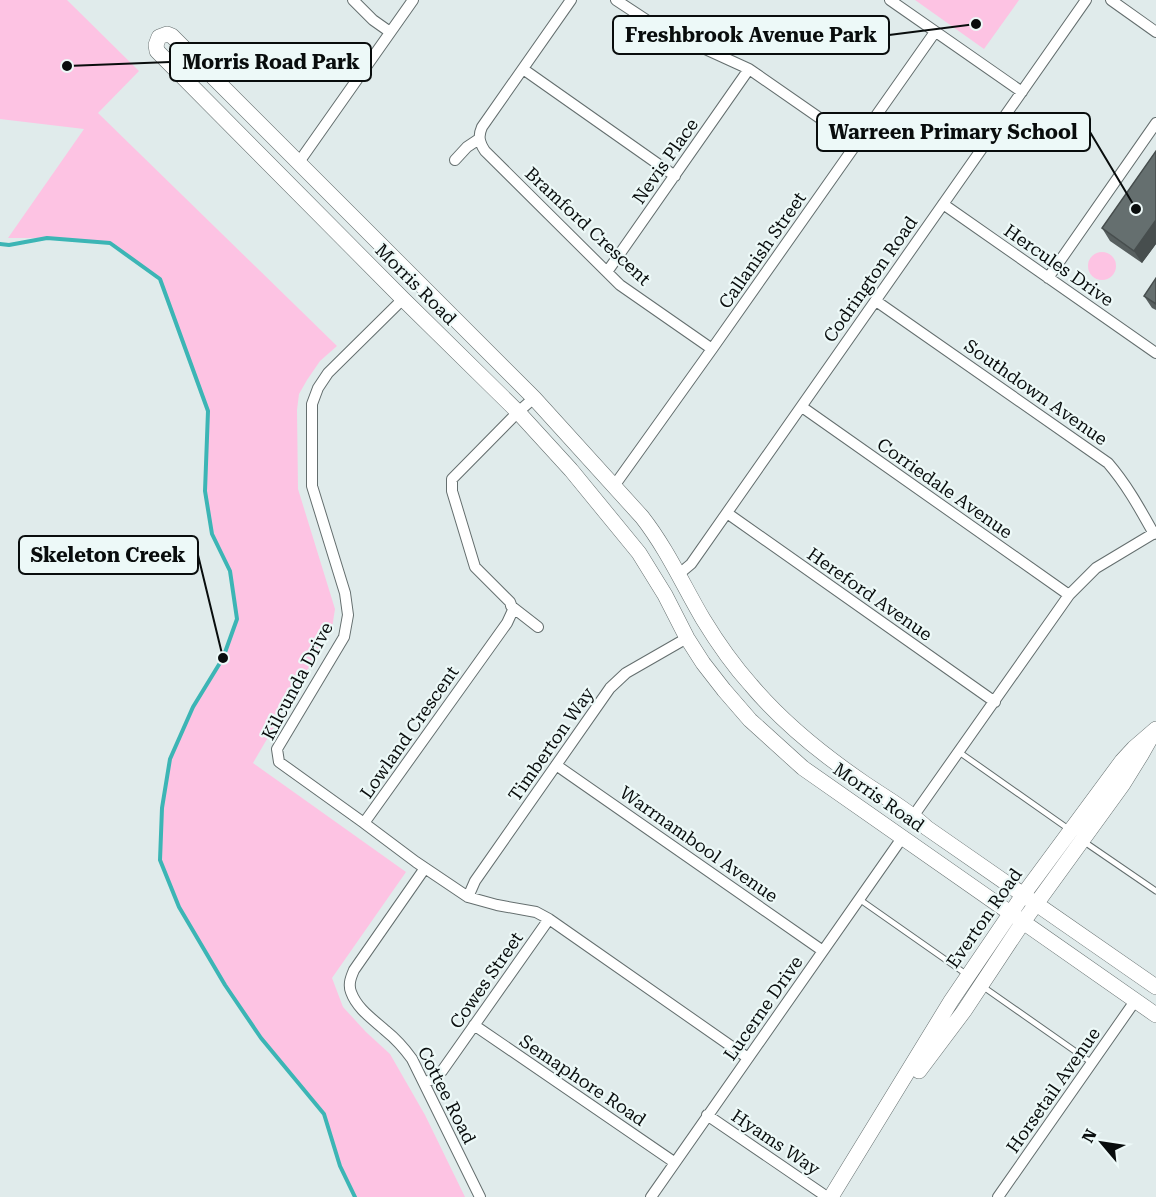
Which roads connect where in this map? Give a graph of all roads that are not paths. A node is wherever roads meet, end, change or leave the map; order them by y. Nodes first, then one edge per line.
1 (353, 0) edge
2 (413, 0) edge
3 (571, 0) edge
4 (616, 0) edge
5 (890, 0) edge
6 (1086, 0) edge
7 (1111, 0) edge
8 (631, 4) edge
9 (390, 32) junction
10 (935, 32) junction
11 (1156, 32) edge
12 (523, 69) junction
13 (749, 69) junction
14 (1023, 92) junction
15 (1156, 123) edge
16 (479, 139) junction
17 (857, 144) junction
18 (455, 160) dead end
19 (298, 162) junction
20 (675, 176) junction
21 (943, 204) junction
22 (607, 272) junction
23 (1048, 278) junction
24 (403, 299) junction
25 (876, 301) junction
26 (712, 350) junction
27 (1156, 353) edge
28 (534, 398) junction
29 (802, 407) junction
30 (518, 412) junction
31 (614, 486) junction
32 (727, 513) junction
33 (1155, 533) edge
34 (656, 534) junction
35 (639, 553) junction
36 (679, 574) junction
37 (1070, 595) junction
38 (511, 606) junction
39 (538, 627) dead end
40 (687, 638) junction
41 (995, 702) junction
42 (1154, 732) edge
43 (959, 752) junction
44 (556, 765) junction
45 (914, 815) junction
46 (364, 824) junction
47 (1070, 830) junction
48 (902, 837) junction
49 (1082, 840) junction
50 (420, 865) junction
51 (1156, 891) edge
52 (1023, 895) junction
53 (468, 897) junction
54 (860, 898) junction
55 (1036, 904) junction
56 (1017, 918) junction
57 (549, 919) junction
58 (823, 951) junction
59 (968, 975) junction
60 (1154, 981) edge
61 (981, 985) junction
62 (1135, 1001) junction
63 (1156, 1015) edge
64 (474, 1025) junction
65 (748, 1058) junction
66 (1092, 1063) junction
67 (424, 1083) junction
68 (707, 1115) junction
69 (868, 1138) junction
70 (674, 1162) junction
71 (480, 1197) edge
72 (651, 1197) edge
73 (829, 1197) edge
74 (998, 1197) edge

1 - 9 street
2 - 9 street
3 - 12 street
4 - 8 street
5 - 10 street
6 - 14 street, Codrington Road
7 - 11 street
8 - 13 street
9 - 19 street
10 - 14 street
10 - 17 street, Callanish Street
12 - 16 street
12 - 20 street
13 - 17 street
13 - 20 street, Nevis Place
14 - 21 street, Codrington Road
15 - 23 street
16 - 18 street
16 - 22 street, Bramford Crescent
17 - 26 street, Callanish Street
19 - 24 street, Morris Road
19 - 28 street, Morris Road
20 - 22 street, Nevis Place
21 - 23 street, Hercules Drive
21 - 25 street, Codrington Road
22 - 26 street, Bramford Crescent
23 - 27 street, Hercules Drive
24 - 30 street, Morris Road
24 - 46 street, Kilcunda Drive
25 - 29 street, Codrington Road
25 - 33 street, Southdown Avenue
26 - 31 street, Callanish Street
28 - 30 street
28 - 31 street, Morris Road
29 - 32 street, Codrington Road
29 - 37 street, Corriedale Avenue
30 - 35 street, Morris Road
30 - 38 street
31 - 34 street, Morris Road
32 - 36 street, Codrington Road
32 - 41 street, Hereford Avenue
33 - 37 street
34 - 35 street
34 - 36 street, Morris Road
35 - 40 street, Morris Road
36 - 45 street, Morris Road
37 - 41 street
38 - 39 street
38 - 46 street, Lowland Crescent
40 - 44 street, Timberton Way
40 - 48 street, Morris Road
41 - 43 street
42 - 47 street, Everton Road
42 - 49 street, Everton Road
43 - 45 street
43 - 47 lane
44 - 53 street, Timberton Way
44 - 58 street, Warrnambool Avenue
45 - 52 street, Morris Road
46 - 50 street, Lowland Crescent
47 - 52 street, Everton Road
48 - 54 street, Lucerne Drive
48 - 56 street, Morris Road
49 - 51 lane
49 - 55 street, Everton Road
50 - 53 street
50 - 67 street, Cottee Road
52 - 55 street, Morris Road
52 - 56 street, Everton Road
53 - 57 street
54 - 58 street, Lucerne Drive
54 - 59 lane
55 - 56 street, Everton Road
55 - 60 street, Morris Road
56 - 59 street, Everton Road
56 - 61 street, Everton Road
56 - 62 street, Morris Road
57 - 64 street, Cowes Street
57 - 65 street
58 - 65 street, Lucerne Drive
59 - 69 street, Everton Road
61 - 66 lane
61 - 69 street, Everton Road
62 - 63 street, Morris Road
62 - 66 street, Horsetail Avenue
64 - 67 street, Cowes Street
64 - 70 street, Semaphore Road
65 - 68 street, Lucerne Drive
66 - 74 street, Horsetail Avenue
67 - 71 street, Cottee Road
68 - 70 street, Lucerne Drive
68 - 73 street, Hyams Way
69 - 73 street, Everton Road
70 - 72 street, Lucerne Drive

